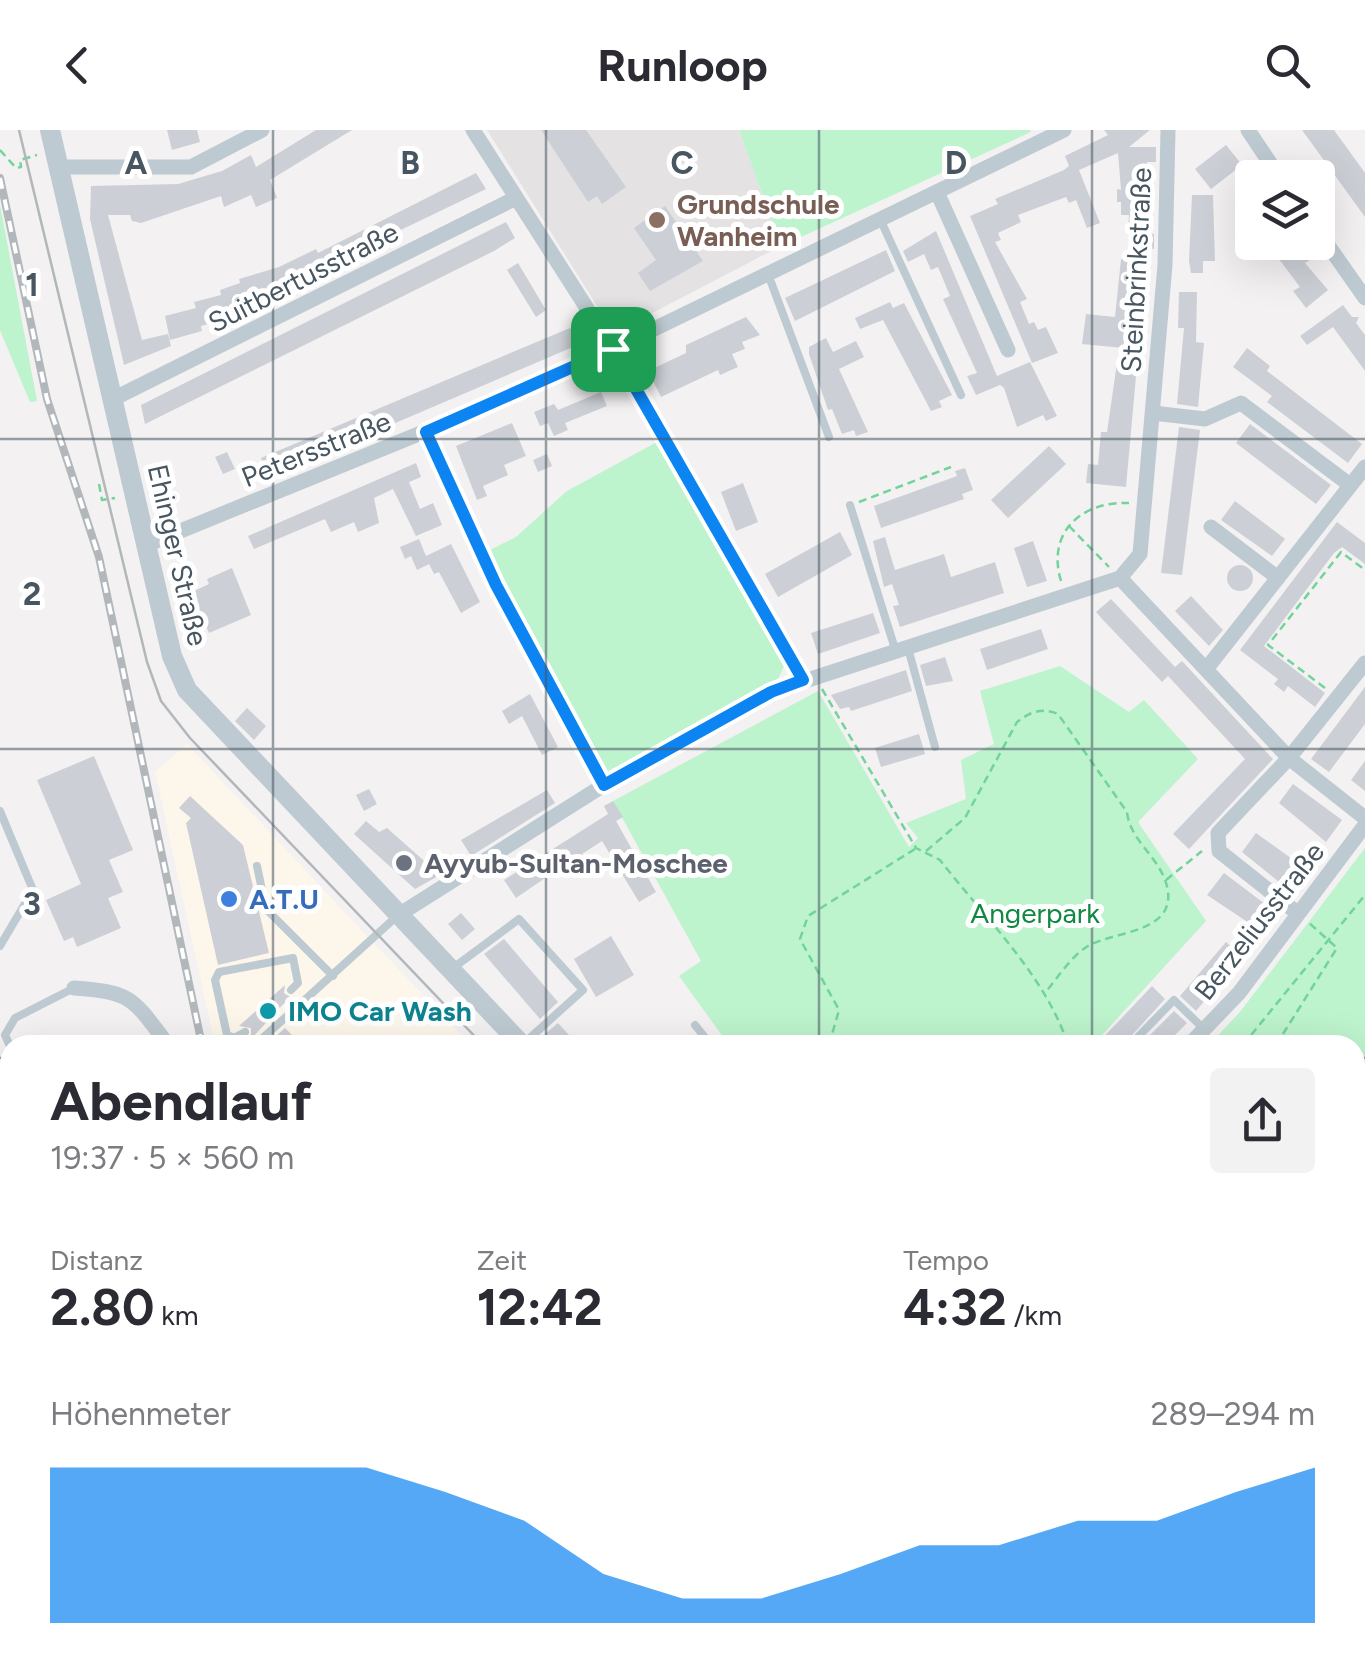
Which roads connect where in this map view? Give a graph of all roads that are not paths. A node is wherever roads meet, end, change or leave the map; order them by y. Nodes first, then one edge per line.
1 (50, 130) edge
2 (262, 130) edge
3 (473, 130) edge
4 (1064, 130) edge
5 (1168, 130) edge
6 (1248, 130) edge
7 (1040, 136) edge
8 (1268, 160) edge
9 (58, 166) junction
10 (937, 192) junction
11 (514, 198) junction
12 (880, 220) junction
13 (1335, 255) edge
14 (768, 274) junction
15 (1365, 298) edge
16 (613, 349) junction
17 (1008, 350) dead end
18 (961, 395) dead end
19 (113, 399) junction
20 (1153, 413) junction
21 (426, 432) junction
22 (830, 437) dead end
23 (1365, 468) edge
24 (1350, 485) junction
25 (850, 506) road end
26 (1211, 527) dead end
27 (146, 544) junction
28 (1120, 578) junction
29 (1278, 578) junction
30 (902, 650) junction
31 (1365, 662) edge
32 (1207, 668) junction
33 (809, 678) junction
34 (936, 747) dead end
35 (1289, 758) junction
36 (604, 785) junction
37 (0, 811) edge
38 (1365, 822) edge
39 (257, 866) dead end
40 (1296, 912) junction
41 (400, 914) junction
42 (0, 946) edge
43 (452, 969) junction
44 (333, 976) junction
45 (74, 988) joint
46 (290, 990) dead end
47 (695, 1024) dead end
48 (1205, 1030) junction
49 (245, 1032) dead end
50 (5, 1035) edge
51 (160, 1035) edge
52 (227, 1035) edge
53 (240, 1035) edge
54 (267, 1035) edge
55 (513, 1035) edge
56 (533, 1035) edge
57 (703, 1035) edge
58 (1140, 1035) edge
59 (1200, 1035) edge

1 - 9 street, Ehinger Straße
2 - 9 street
3 - 11 street
4 - 7 street, Petersstraße
5 - 20 street, Steinbrinkstraße
6 - 8 street
7 - 10 street, Petersstraße
9 - 19 street, Ehinger Straße
10 - 12 street, Petersstraße
10 - 17 street
11 - 16 street
11 - 19 street, Suitbertusstraße
12 - 14 street, Petersstraße
12 - 18 lane
13 - 15 street
14 - 16 street, Petersstraße
14 - 22 lane
16 - 21 street, Petersstraße
16 - 33 street
19 - 27 street, Ehinger Straße
20 - 24 street, Steinbrinkstraße
20 - 28 street, Steinbrinkstraße
21 - 27 street, Petersstraße
21 - 36 street
23 - 24 street
24 - 29 street
25 - 30 lane
26 - 29 street
27 - 41 street, Ehinger Straße
28 - 30 street
28 - 32 street
29 - 32 street
30 - 33 street
30 - 34 lane
31 - 35 street
32 - 35 street
33 - 36 street
35 - 38 street
35 - 40 street
36 - 41 street
37 - 42 lane
38 - 40 street, Berzeliusstraße
39 - 44 lane
40 - 48 street, Berzeliusstraße
41 - 43 street, Ehinger Straße
41 - 44 lane
43 - 55 street, Ehinger Straße
43 - 56 lane
44 - 54 lane
45 - 50 lane
45 - 51 street
46 - 52 lane
47 - 57 lane
48 - 58 lane
48 - 59 street, Berzeliusstraße
49 - 53 lane

